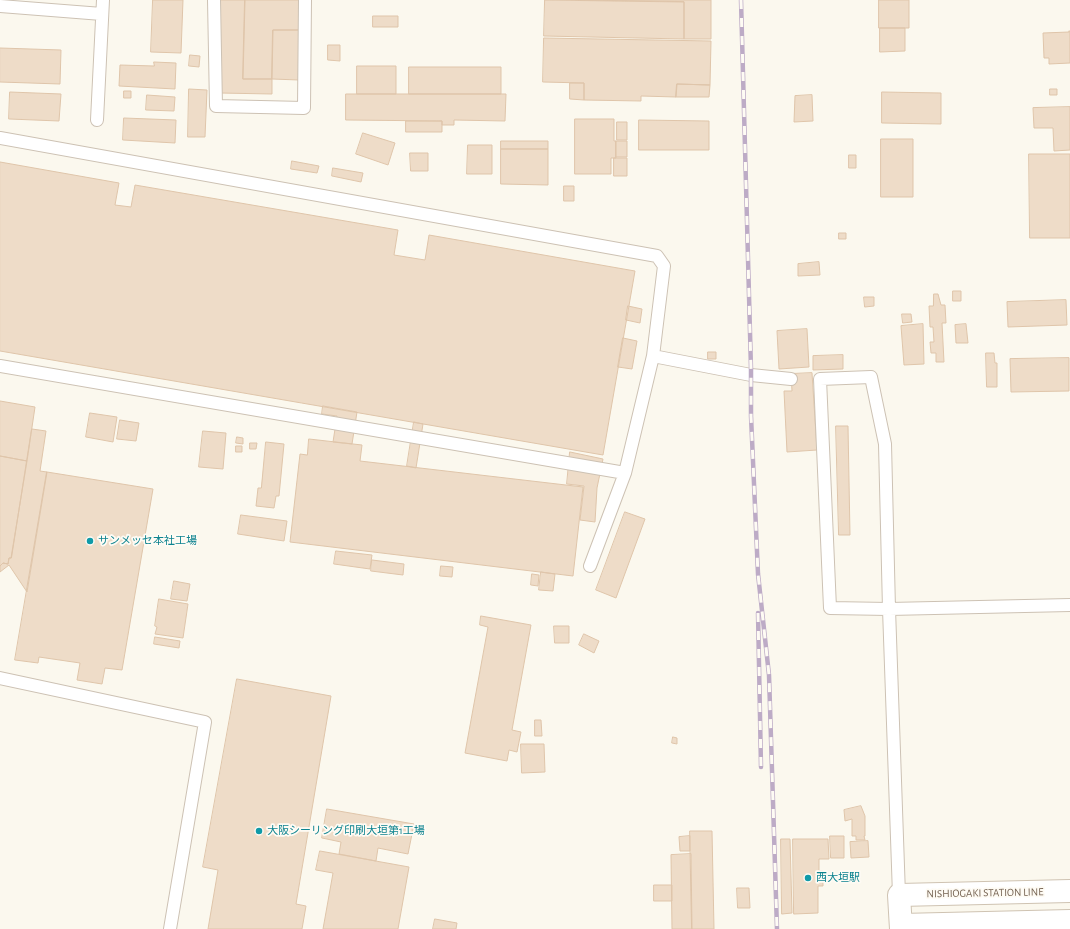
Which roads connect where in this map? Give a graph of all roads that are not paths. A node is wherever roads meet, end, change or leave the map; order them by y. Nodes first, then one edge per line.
1 (103, 0) edge
2 (214, 0) edge
3 (305, 0) edge
4 (0, 6) edge
5 (102, 14) junction
6 (97, 120) dead end
7 (0, 138) edge
8 (653, 356) junction
9 (0, 366) edge
10 (791, 379) dead end
11 (625, 473) junction
12 (590, 566) dead end
13 (1070, 605) edge
14 (889, 609) junction
15 (0, 678) edge
16 (1070, 891) edge
17 (899, 895) junction
18 (1070, 921) edge
19 (901, 927) edge
20 (170, 929) edge

1 - 5 lane
2 - 3 lane
4 - 5 lane
5 - 6 lane
7 - 8 lane
8 - 10 lane
8 - 11 lane
9 - 11 lane
11 - 12 lane
13 - 14 lane
14 - 14 lane
14 - 17 lane
15 - 20 lane
16 - 17 main road, NISHIOGAKI STATION LINE
17 - 19 main road
18 - 19 main road

